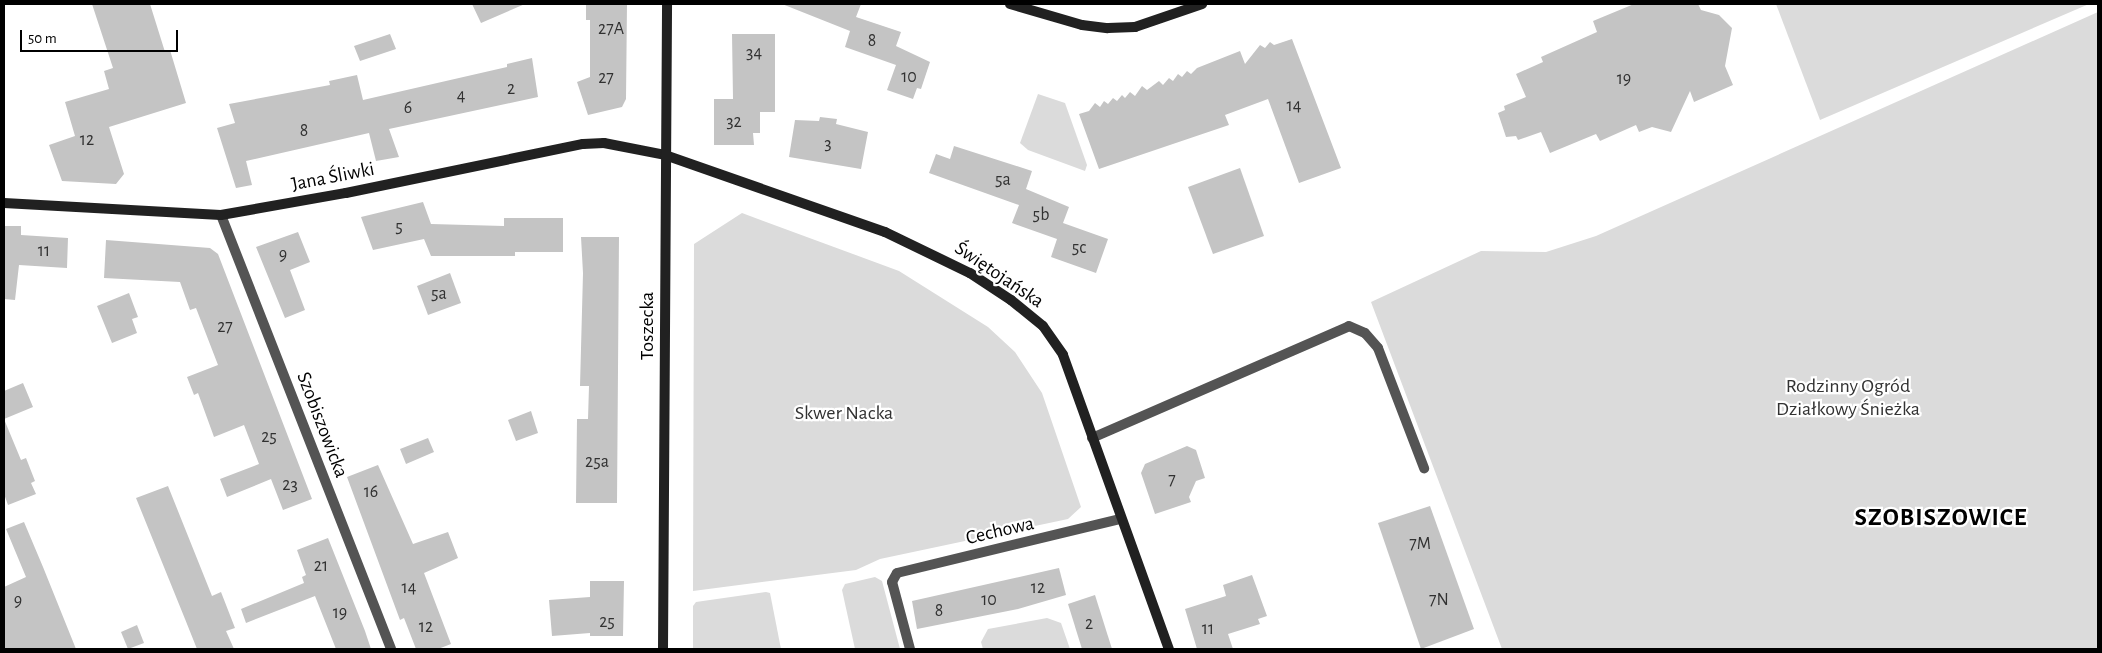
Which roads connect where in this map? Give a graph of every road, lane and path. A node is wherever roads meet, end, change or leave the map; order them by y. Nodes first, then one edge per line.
1 (667, 4) edge
2 (1010, 4) edge
3 (1202, 4) edge
4 (665, 154) junction
5 (4, 203) edge
6 (221, 214) junction
7 (1092, 438) junction
8 (1424, 468) dead end
9 (1120, 519) junction
10 (391, 649) edge
11 (663, 649) edge
12 (910, 649) edge
13 (1169, 649) edge

1 - 4 street, Toszecka
2 - 3 street
4 - 6 street, Jana Śliwki
4 - 7 street, Świętojańska
4 - 11 street, Toszecka
5 - 6 street, Jana Śliwki
6 - 10 street, Szobiszowicka
7 - 8 street
7 - 9 street, Świętojańska
9 - 12 street, Cechowa
9 - 13 street, Świętojańska

